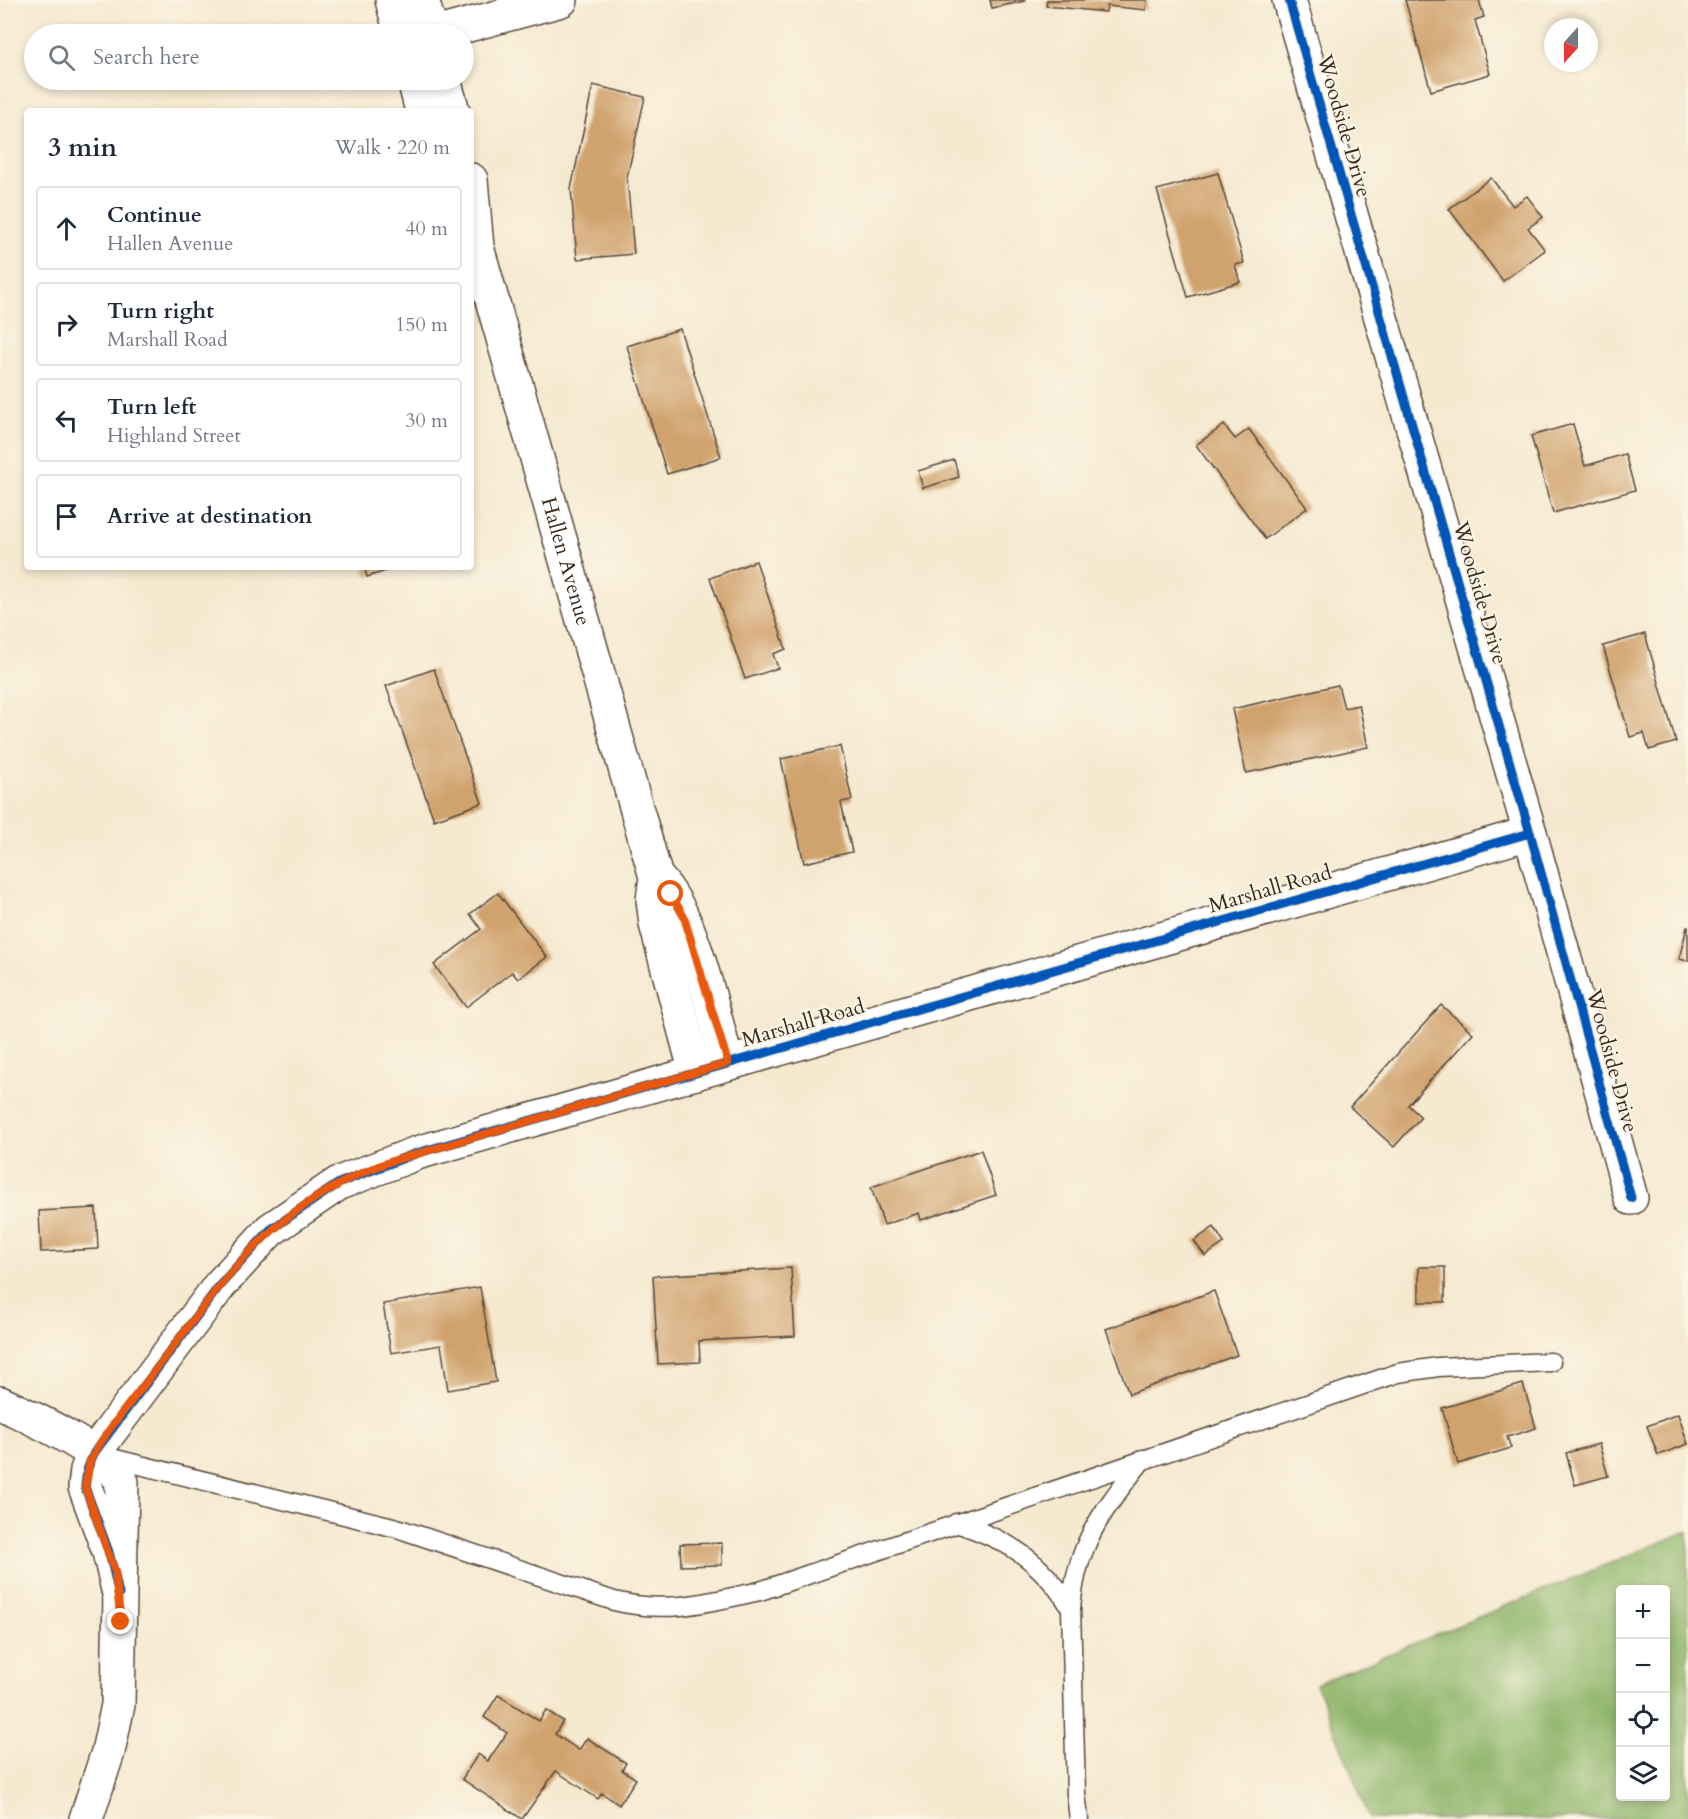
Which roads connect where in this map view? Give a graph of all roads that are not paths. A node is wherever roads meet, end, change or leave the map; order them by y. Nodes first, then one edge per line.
1 (392, 0) edge
2 (422, 0) edge
3 (561, 0) edge
4 (1289, 0) edge
5 (398, 24) edge
6 (430, 24) edge
7 (471, 24) edge
8 (417, 90) edge
9 (447, 90) edge
10 (421, 108) edge
11 (452, 108) edge
12 (474, 242) edge
13 (1530, 833) junction
14 (656, 877) junction
15 (728, 1063) junction
16 (696, 1073) junction
17 (1631, 1198) dead end
18 (1551, 1362) dead end
19 (0, 1403) edge
20 (94, 1454) junction
21 (1143, 1459) junction
22 (956, 1523) junction
23 (1071, 1608) junction
24 (86, 1819) edge
25 (1079, 1819) edge

1 - 5 street
2 - 6 street
3 - 7 street
4 - 13 street, Woodside Drive
8 - 10 street
9 - 11 street
12 - 14 street, Hallen Avenue
13 - 15 street, Marshall Road
13 - 17 street, Woodside Drive
14 - 15 street, Hallen Avenue
14 - 16 street, Hallen Avenue
15 - 16 street, Marshall Road
16 - 20 street, Marshall Road
18 - 21 lane
19 - 20 street
20 - 22 lane
20 - 24 street
21 - 22 lane
21 - 23 lane
22 - 23 lane
23 - 25 lane

